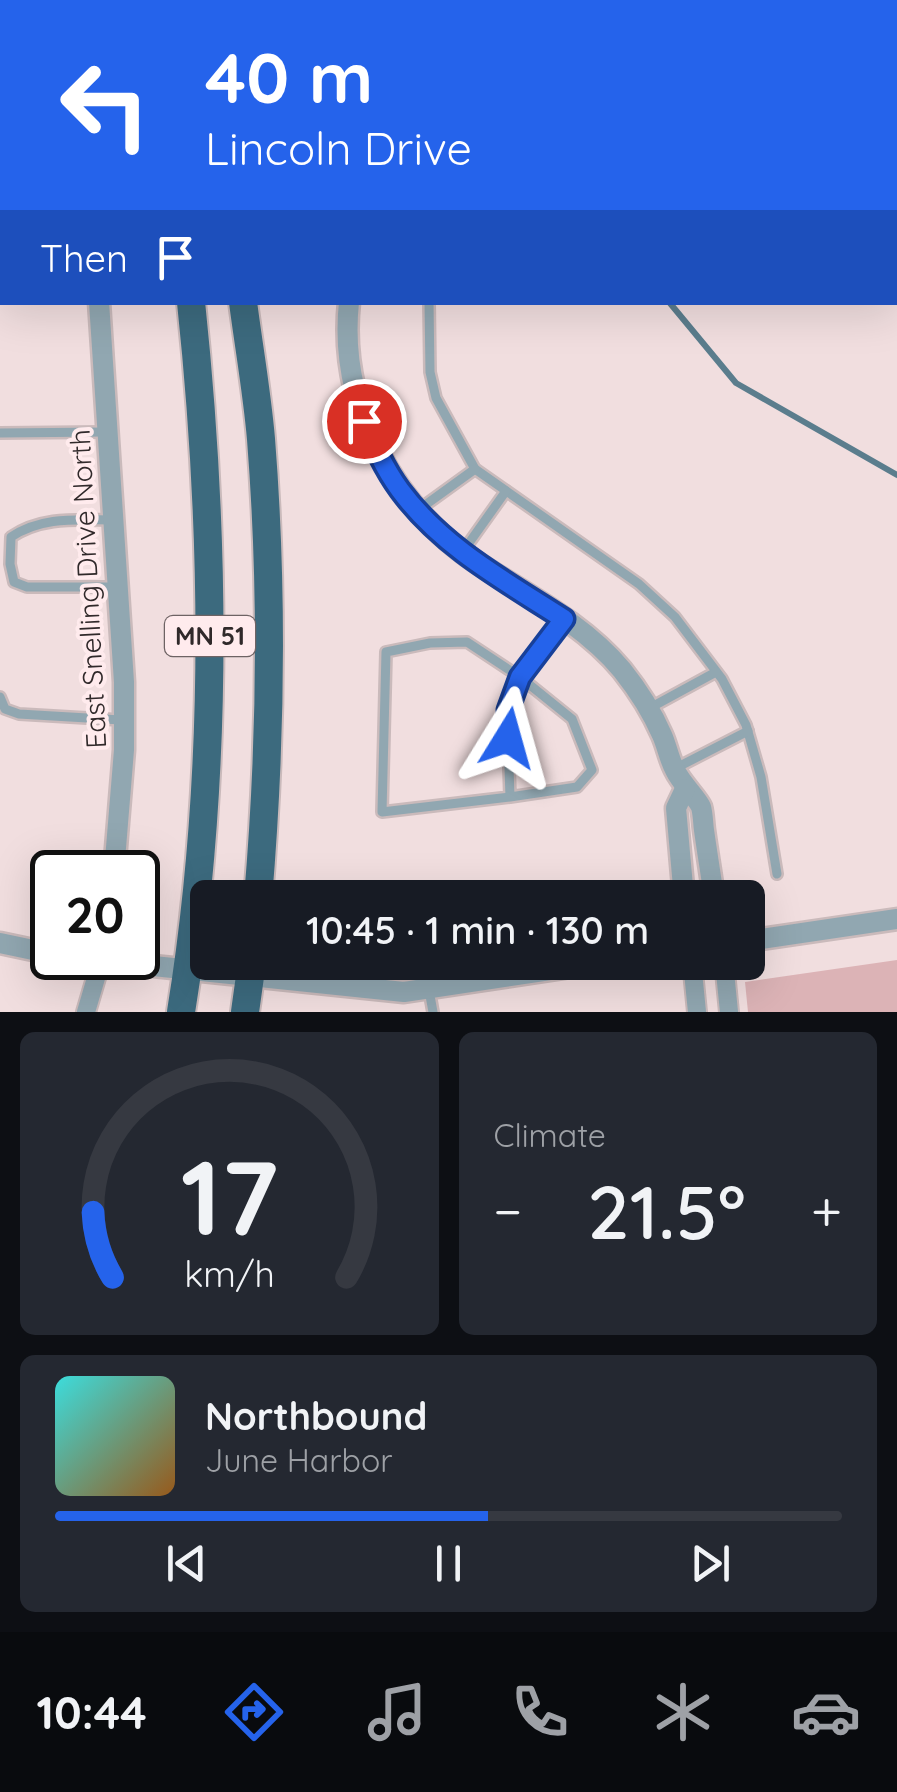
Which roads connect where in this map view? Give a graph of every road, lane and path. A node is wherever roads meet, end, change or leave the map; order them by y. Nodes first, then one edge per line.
1 (99, 305) edge
2 (191, 305) edge
3 (242, 305) edge
4 (348, 305) edge
5 (429, 305) edge
6 (108, 432) junction
7 (0, 433) edge
8 (475, 469) junction
9 (506, 492) junction
10 (417, 511) junction
11 (114, 520) junction
12 (462, 552) junction
13 (119, 587) junction
14 (564, 619) junction
15 (716, 672) junction
16 (520, 677) junction
17 (0, 696) edge
18 (648, 709) junction
19 (124, 720) junction
20 (748, 731) junction
21 (674, 769) junction
22 (685, 788) junction
23 (510, 797) junction
24 (117, 850) edge
25 (777, 874) dead end
26 (259, 880) edge
27 (682, 880) edge
28 (711, 880) edge
29 (897, 919) edge
30 (765, 938) edge
31 (0, 942) edge
32 (30, 949) edge
33 (160, 966) edge
34 (188, 970) junction
35 (95, 980) edge
36 (249, 980) edge
37 (324, 980) edge
38 (482, 980) edge
39 (693, 980) edge
40 (726, 980) edge
41 (428, 988) junction
42 (86, 1012) edge
43 (181, 1012) edge
44 (245, 1012) edge
45 (433, 1012) edge
46 (696, 1012) edge
47 (729, 1012) edge

1 - 6 street, East Snelling Drive North
2 - 34 highway, MN 51
3 - 26 highway, MN 51
4 - 10 street
5 - 8 lane
6 - 7 lane
6 - 11 street, East Snelling Drive North
8 - 9 lane
8 - 10 lane
9 - 12 lane
9 - 15 lane
10 - 12 street
11 - 13 street, East Snelling Drive North
11 - 13 lane
12 - 14 street
13 - 19 street, East Snelling Drive North
14 - 16 lane
14 - 18 street
15 - 18 lane
15 - 20 lane
16 - 23 lane
16 - 23 lane
16 - 23 lane
17 - 19 lane
18 - 21 street
19 - 24 street, East Snelling Drive North
20 - 21 lane
20 - 25 lane
21 - 22 street
22 - 27 street
22 - 28 street
29 - 30 street
31 - 32 street
33 - 34 street
34 - 43 highway, MN 51
35 - 42 street
36 - 44 highway
37 - 41 street
38 - 41 street
39 - 46 street
40 - 47 street
41 - 45 lane

